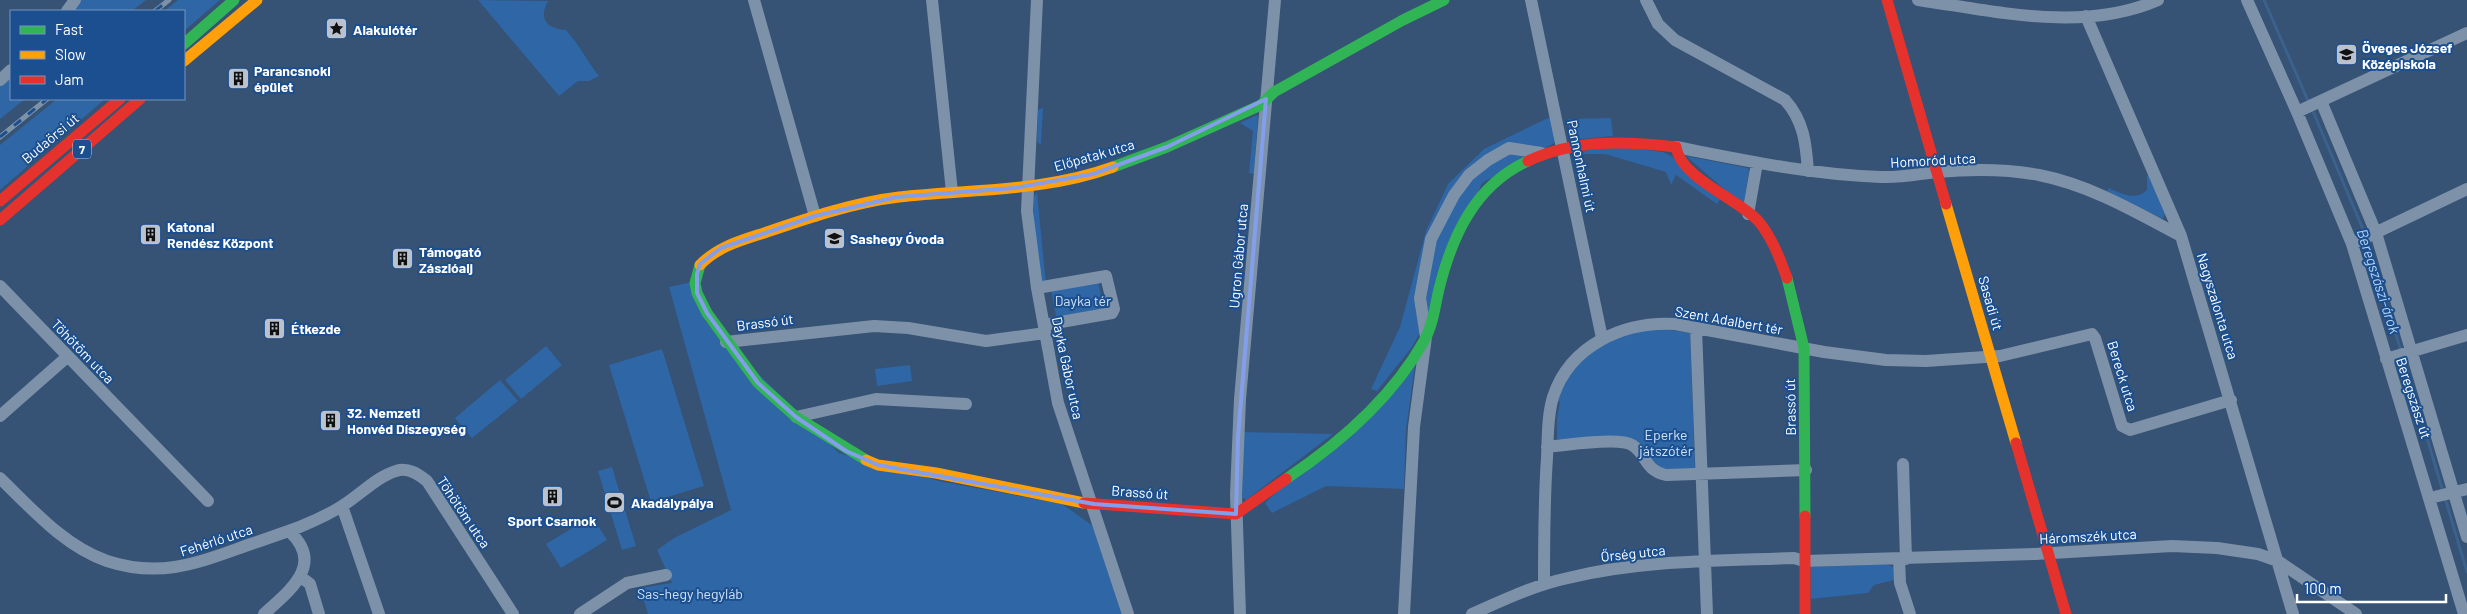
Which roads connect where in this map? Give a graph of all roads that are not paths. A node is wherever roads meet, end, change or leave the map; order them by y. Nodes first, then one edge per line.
1 (234, 0) edge
2 (257, 0) edge
3 (754, 0) edge
4 (932, 0) edge
5 (1037, 0) edge
6 (1275, 0) edge
7 (1444, 0) edge
8 (1531, 0) edge
9 (1646, 0) edge
10 (1888, 0) edge
11 (1918, 0) edge
12 (2158, 0) edge
13 (2247, 0) edge
14 (2133, 4) edge
15 (2086, 16) junction
16 (2467, 32) edge
17 (185, 43) edge
18 (185, 60) edge
19 (10, 71) edge
20 (0, 80) edge
21 (119, 100) edge
22 (139, 100) edge
23 (1266, 100) junction
24 (2310, 106) junction
25 (1676, 147) junction
26 (1564, 148) junction
27 (1541, 153) junction
28 (1757, 163) junction
29 (1808, 171) junction
30 (1936, 172) junction
31 (1028, 186) junction
32 (2467, 190) edge
33 (952, 192) junction
34 (0, 200) edge
35 (1748, 214) junction
36 (815, 216) junction
37 (0, 220) edge
38 (2181, 236) junction
39 (2364, 238) junction
40 (721, 248) joint
41 (0, 286) edge
42 (1037, 288) junction
43 (1044, 329) junction
44 (1696, 329) junction
45 (2467, 336) edge
46 (1426, 337) junction
47 (1602, 338) junction
48 (726, 342) junction
49 (1804, 348) junction
50 (2400, 355) junction
51 (67, 356) junction
52 (1991, 357) junction
53 (2231, 400) junction
54 (966, 404) dead end
55 (0, 416) edge
56 (796, 417) junction
57 (1547, 447) junction
58 (1903, 464) dead end
59 (1806, 470) junction
60 (1701, 474) junction
61 (0, 478) edge
62 (2467, 489) edge
63 (2442, 494) junction
64 (208, 501) dead end
65 (1094, 504) junction
66 (342, 506) junction
67 (1236, 514) junction
68 (290, 532) junction
69 (2467, 537) edge
70 (2048, 553) junction
71 (1902, 559) junction
72 (1706, 561) junction
73 (1804, 561) junction
74 (2278, 561) junction
75 (666, 575) dead end
76 (300, 577) junction
77 (1544, 584) junction
78 (264, 614) edge
79 (319, 614) edge
80 (379, 614) edge
81 (513, 614) edge
82 (580, 614) edge
83 (1128, 614) edge
84 (1240, 614) edge
85 (1404, 614) edge
86 (1472, 614) edge
87 (1707, 614) edge
88 (1805, 614) edge
89 (1910, 614) edge
90 (2066, 614) edge
91 (2294, 614) edge
92 (2356, 614) edge
93 (2464, 614) edge

1 - 17 street
2 - 18 street
3 - 36 street
4 - 33 street
5 - 31 street, Dayka Gábor utca
6 - 23 street, Ugron Gábor utca
7 - 23 street, Előpatak utca
8 - 26 street, Pannonhalmi út
9 - 29 street
10 - 30 street, Sasadi út
11 - 15 street
12 - 14 street
13 - 24 street, Beregszász út
14 - 15 street
15 - 38 street, Nagyszalonta utca
16 - 24 street
19 - 20 street
21 - 34 street, Budaörsi út / 7
22 - 37 street, Budaörsi út / 7
23 - 31 street, Előpatak utca
23 - 67 street, Ugron Gábor utca
24 - 39 street, Beregszász út
24 - 39 street, Beregszász út
25 - 26 street
25 - 28 street, Homoród utca
25 - 35 street, Brassó út
26 - 27 street
26 - 47 street, Pannonhalmi út
27 - 46 street
27 - 46 street
28 - 29 street, Homoród utca
28 - 35 street
29 - 30 street, Homoród utca
30 - 38 street, Homoród utca
30 - 52 street, Sasadi út
31 - 33 street, Előpatak utca
31 - 42 street, Dayka Gábor utca
32 - 39 street
33 - 36 street, Előpatak utca
35 - 49 street, Brassó út
36 - 40 street, Előpatak utca
38 - 53 street, Nagyszalonta utca
39 - 50 street, Beregszász út
39 - 50 street, Beregszász út
40 - 48 street, Brassó út
41 - 51 street, Töhötöm utca
42 - 43 street, Dayka Gábor utca
42 - 43 street
43 - 48 street, Brassó út
43 - 65 street, Dayka Gábor utca
44 - 47 street, Szent Adalbert tér
44 - 49 street, Szent Adalbert tér
44 - 60 street
45 - 50 street
46 - 67 street
46 - 85 street
47 - 57 street, Szent Adalbert tér
48 - 56 street, Brassó út
49 - 52 street, Bereck utca
49 - 59 street, Brassó út
50 - 63 street, Beregszász út
50 - 63 street, Beregszász út
51 - 55 street
51 - 64 street, Töhötöm utca
52 - 53 street, Bereck utca
52 - 70 street, Sasadi út
53 - 74 street, Nagyszalonta utca
54 - 56 street
56 - 65 street, Brassó út
57 - 60 street
57 - 77 street, Szent Adalbert tér
58 - 71 street
59 - 60 street
59 - 73 street, Brassó út
60 - 72 street
61 - 68 street, Fehérló utca
62 - 63 street
63 - 69 street, Beregszász út
63 - 93 street, Beregszász út
65 - 67 street, Brassó út
65 - 83 street, Dayka Gábor utca
66 - 68 street, Töhötöm utca
66 - 80 street
66 - 81 street, Töhötöm utca
67 - 84 street, Ugron Gábor utca
68 - 76 street
70 - 71 street, Háromszék utca
70 - 74 street, Háromszék utca
70 - 90 street, Sasadi út
71 - 73 street, Háromszék utca
71 - 89 street
72 - 73 street, Őrség utca
72 - 77 street, Őrség utca
72 - 87 street
73 - 88 street, Brassó út
74 - 91 street, Nagyszalonta utca
74 - 92 street, Háromszék utca
75 - 82 street
76 - 78 street
76 - 79 street
77 - 86 street, Őrség utca

